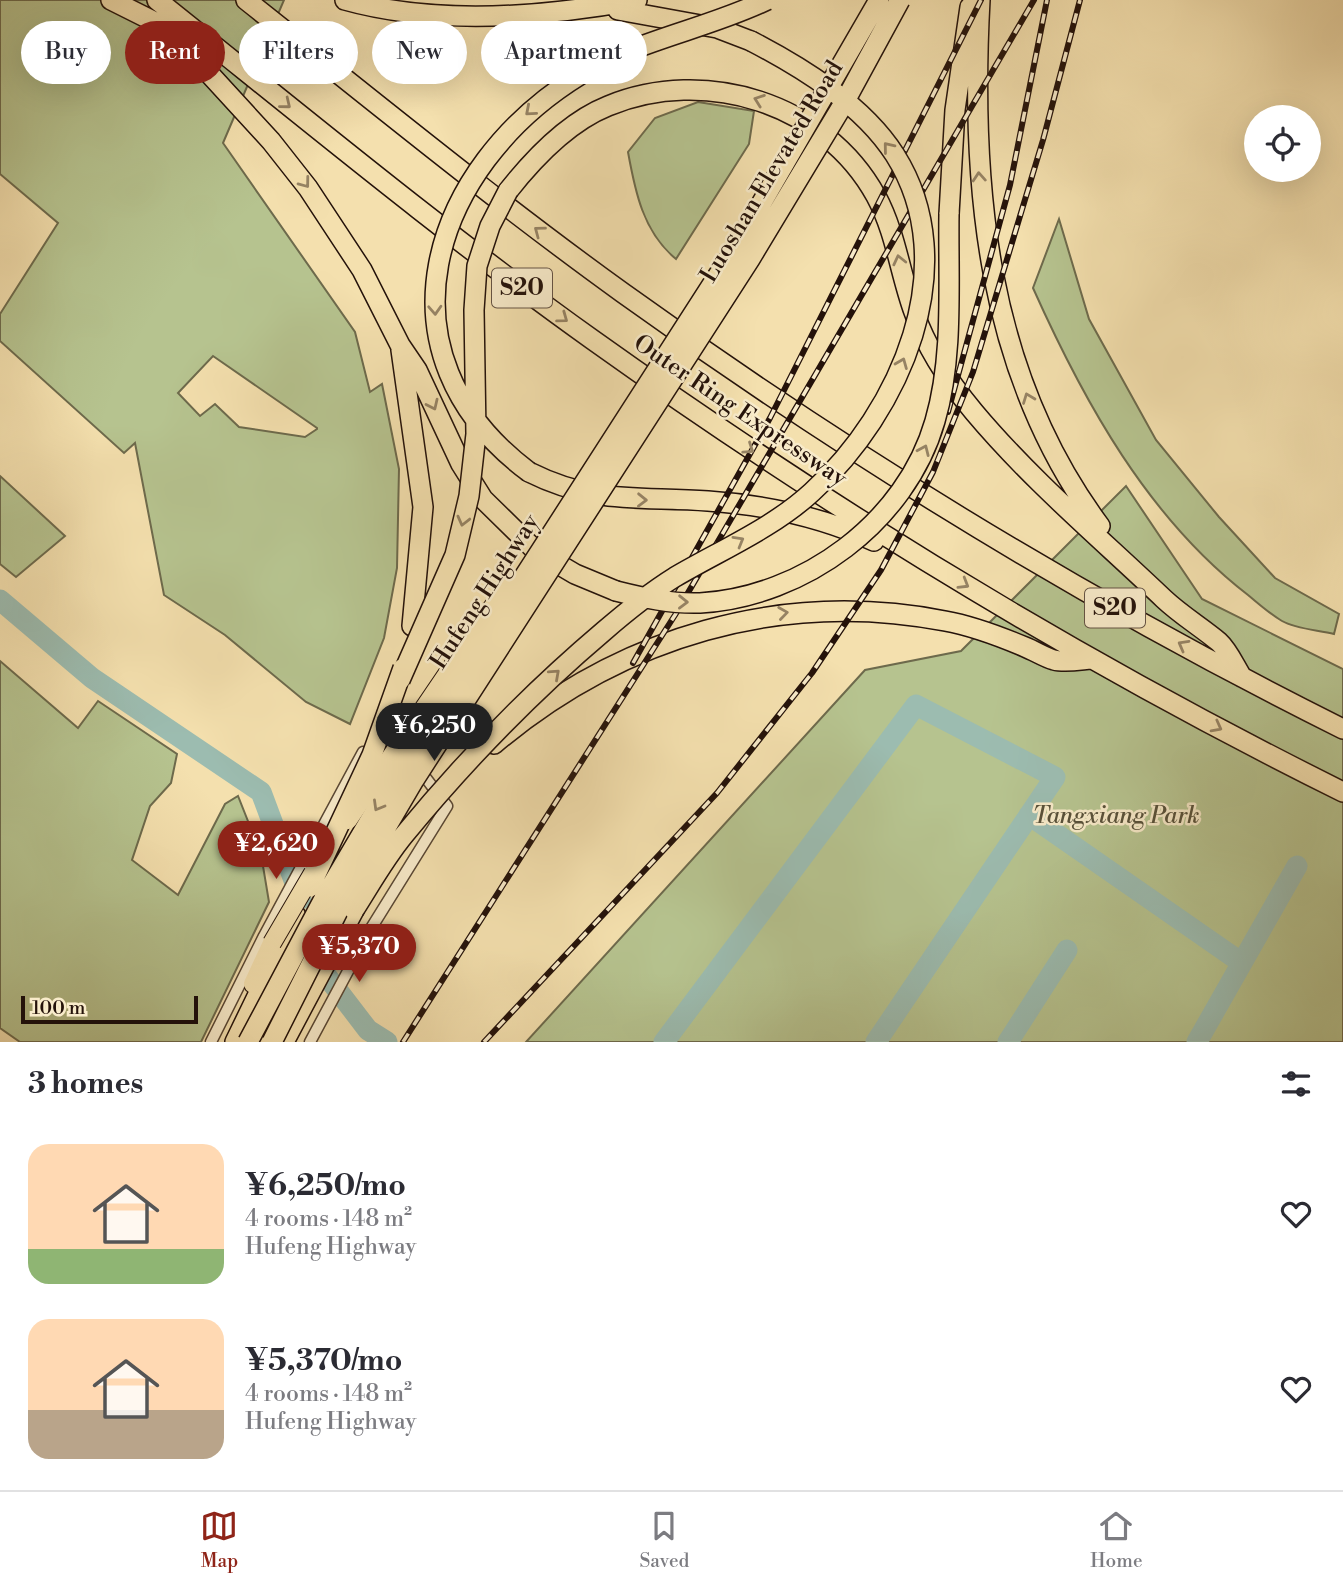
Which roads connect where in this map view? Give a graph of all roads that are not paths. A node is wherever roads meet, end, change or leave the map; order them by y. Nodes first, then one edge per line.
1 (111, 0) edge
2 (148, 0) edge
3 (157, 0) edge
4 (246, 0) edge
5 (345, 0) edge
6 (637, 0) edge
7 (767, 0) edge
8 (870, 0) edge
9 (879, 0) edge
10 (900, 0) edge
11 (908, 0) edge
12 (971, 0) edge
13 (980, 0) edge
14 (586, 9) junction
15 (153, 21) edge
16 (158, 21) edge
17 (219, 84) edge
18 (400, 345) junction
19 (675, 362) junction
20 (906, 549) junction
21 (1145, 580) junction
22 (1092, 659) junction
23 (1243, 678) junction
24 (400, 680) junction
25 (1343, 729) edge
26 (457, 776) junction
27 (1343, 792) edge
28 (321, 847) junction
29 (268, 939) junction
30 (211, 1042) edge
31 (225, 1042) edge
32 (235, 1042) edge
33 (248, 1042) edge
34 (269, 1042) edge
35 (284, 1042) edge
36 (310, 1042) edge

1 - 15 highway
2 - 16 highway
3 -> 20 highway, Outer Ring Expressway / S20
23 -> 4 highway, Outer Ring Expressway / S20
5 - 14 highway
6 - 14 highway
7 -> 20 highway, bridge
8 - 28 main road, bridge
9 - 19 highway, Luoshan Elevated Road, bridge
10 - 19 highway, Luoshan Elevated Road, bridge
11 - 34 main road, bridge
18 -> 12 highway, bridge
21 -> 13 highway
26 -> 14 highway, bridge
17 -> 18 highway
18 - 24 highway, bridge
19 -> 33 highway, Hufeng Highway, bridge
19 - 34 highway, Hufeng Highway, bridge
20 -> 22 highway, Outer Ring Expressway / S20
21 - 23 highway
21 -> 24 highway, bridge
26 -> 22 highway, bridge
22 -> 27 highway, Outer Ring Expressway / S20
23 - 25 highway, Outer Ring Expressway / S20
24 - 28 highway, bridge
26 - 35 highway, bridge
28 - 29 main road, bridge
28 - 32 highway, bridge
28 - 36 street
29 - 30 street
29 - 31 main road

